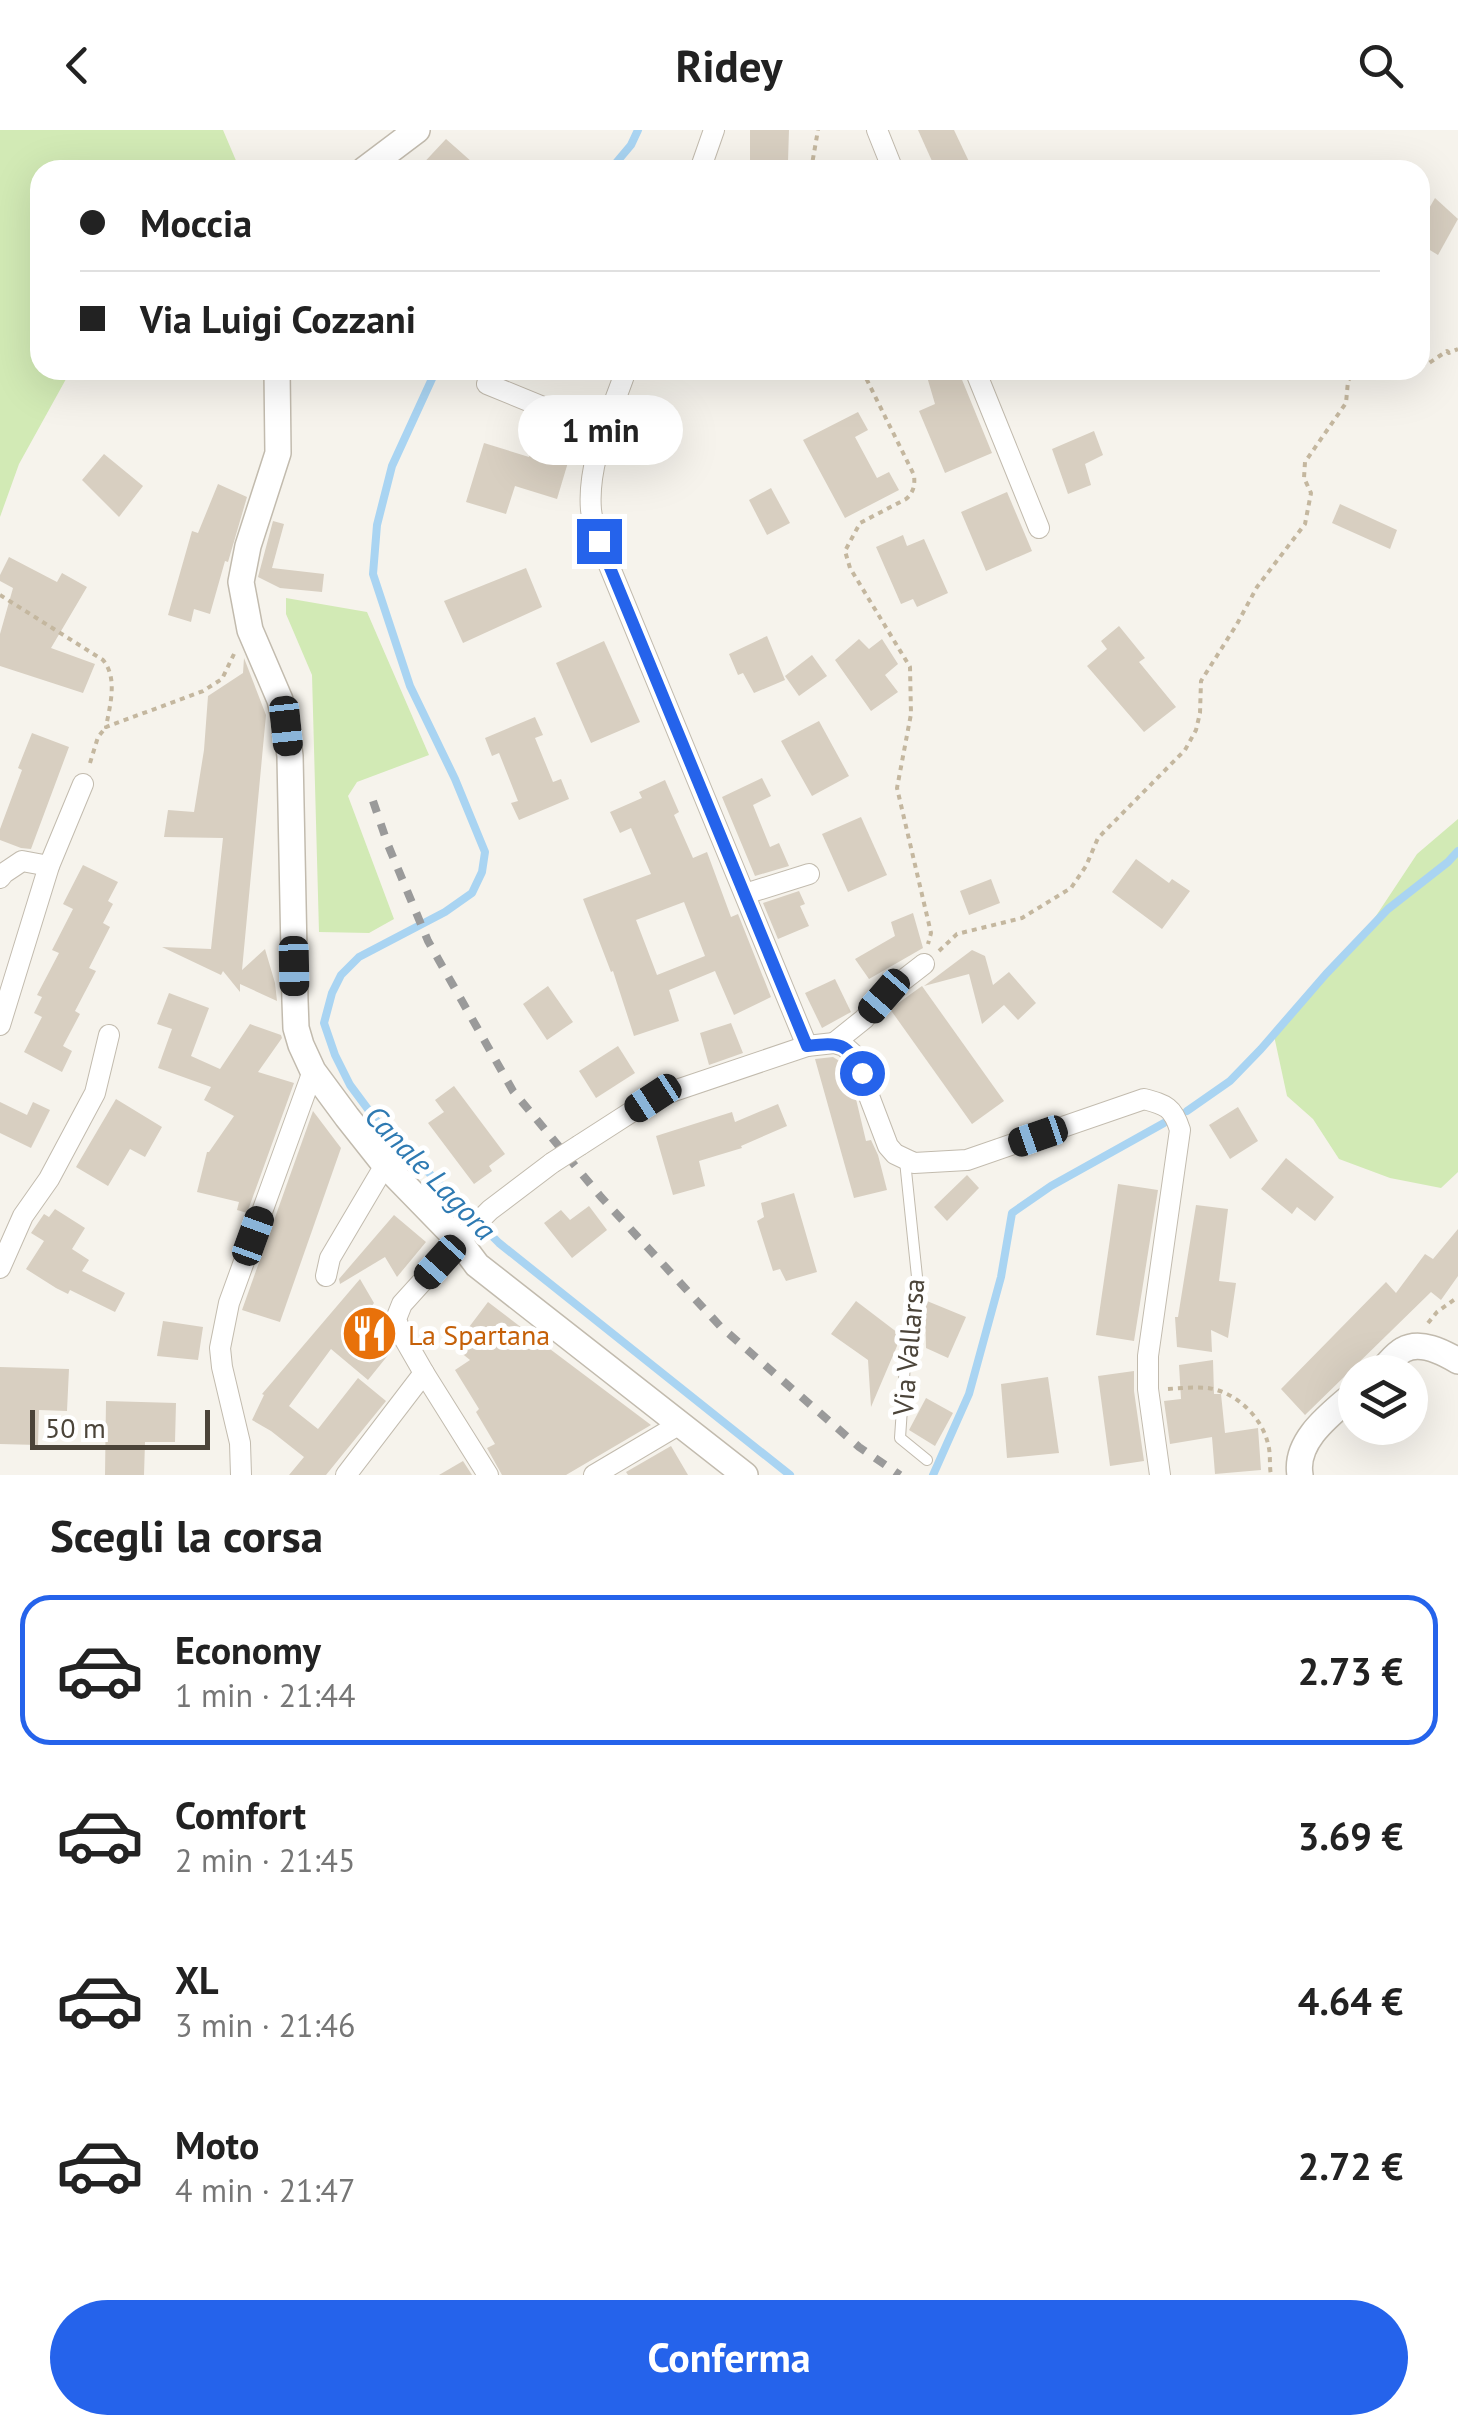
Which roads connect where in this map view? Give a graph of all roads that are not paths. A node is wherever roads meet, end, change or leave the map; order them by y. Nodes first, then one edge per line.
1 (417, 130) edge
2 (714, 130) edge
3 (876, 130) edge
4 (377, 160) edge
5 (704, 160) edge
6 (889, 160) edge
7 (277, 380) edge
8 (622, 380) edge
9 (979, 380) edge
10 (488, 384) dead end
11 (604, 432) junction
12 (1040, 528) dead end
13 (83, 784) road end
14 (49, 866) junction
15 (809, 874) dead end
16 (0, 878) edge
17 (745, 894) junction
18 (924, 964) road end
19 (0, 1025) edge
20 (110, 1035) dead end
21 (834, 1043) junction
22 (807, 1046) junction
23 (314, 1070) junction
24 (905, 1160) junction
25 (386, 1165) junction
26 (459, 1240) junction
27 (0, 1268) edge
28 (326, 1276) dead end
29 (1397, 1355) edge
30 (1458, 1361) edge
31 (424, 1373) junction
32 (1338, 1409) edge
33 (680, 1424) junction
34 (927, 1460) dead end
35 (241, 1475) edge
36 (346, 1475) edge
37 (488, 1475) edge
38 (594, 1475) edge
39 (745, 1475) edge
40 (1160, 1475) edge
41 (1300, 1475) edge

1 - 4 street
2 - 5 street
3 - 6 street
7 - 23 street
8 - 11 street
9 - 12 street
10 - 11 street
11 - 17 street
13 - 14 street
14 - 16 street
14 - 19 street
15 - 17 street
17 - 22 street
18 - 21 street
20 - 27 street
21 - 22 street
21 - 24 street
22 - 26 street, bridge
23 - 25 street
23 - 35 street
24 - 34 lane, Via Vallarsa
24 - 40 street
25 - 26 street
25 - 28 street
26 - 31 street
26 - 33 street
29 - 30 street
31 - 36 street
31 - 37 street
32 - 41 street
33 - 38 street
33 - 39 street

